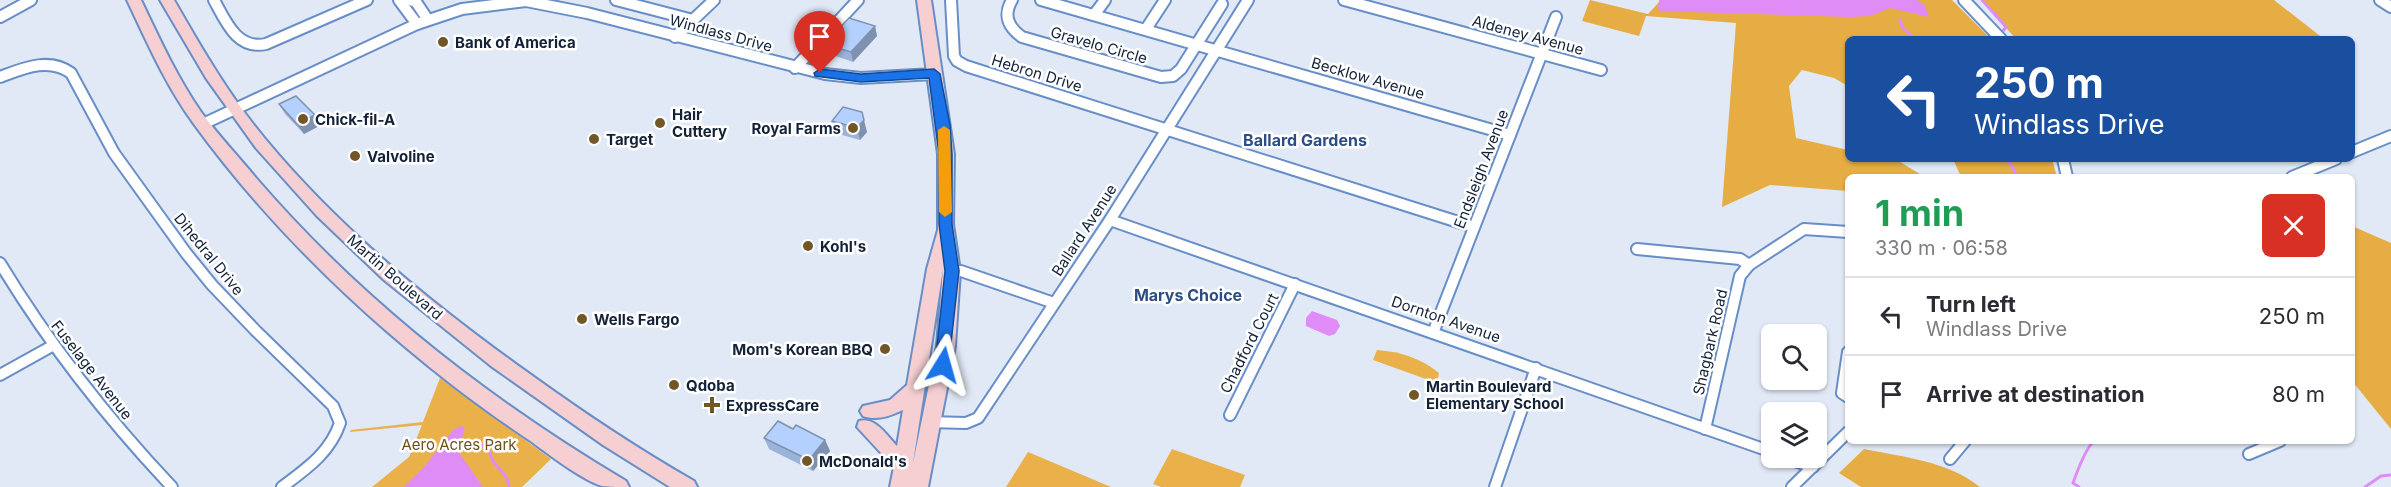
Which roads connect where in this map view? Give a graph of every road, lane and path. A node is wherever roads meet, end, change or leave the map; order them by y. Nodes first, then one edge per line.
1 (31, 0) edge
2 (134, 0) edge
3 (167, 0) edge
4 (214, 0) edge
5 (367, 0) edge
6 (399, 0) edge
7 (410, 0) edge
8 (616, 0) edge
9 (714, 0) edge
10 (858, 0) edge
11 (924, 0) edge
12 (951, 0) edge
13 (1012, 0) edge
14 (1043, 0) edge
15 (1105, 0) edge
16 (1166, 0) edge
17 (1248, 0) edge
18 (1344, 0) edge
19 (1964, 0) edge
20 (2380, 0) edge
21 (527, 1) edge
22 (1222, 4) dead end
23 (2391, 7) edge
24 (1094, 15) junction
25 (0, 17) edge
26 (1556, 17) dead end
27 (428, 20) junction
28 (693, 20) junction
29 (417, 24) junction
30 (1146, 29) junction
31 (1998, 36) edge
32 (675, 37) junction
33 (1197, 44) junction
34 (1217, 49) junction
35 (1542, 54) junction
36 (795, 68) junction
37 (1600, 70) dead end
38 (934, 74) junction
39 (0, 77) edge
40 (236, 109) junction
41 (203, 124) junction
42 (1168, 128) junction
43 (1510, 135) junction
44 (2391, 136) edge
45 (2355, 151) edge
46 (2329, 162) edge
47 (2299, 174) edge
48 (1110, 220) junction
49 (945, 224) junction
50 (1474, 227) junction
51 (1845, 232) edge
52 (1637, 249) dead end
53 (0, 265) edge
54 (1749, 265) junction
55 (952, 271) junction
56 (1295, 284) junction
57 (1054, 303) junction
58 (1433, 333) junction
59 (52, 346) junction
60 (1536, 368) junction
61 (1845, 372) edge
62 (0, 375) edge
63 (917, 387) junction
64 (1845, 395) edge
65 (1230, 415) dead end
66 (912, 422) junction
67 (932, 422) junction
68 (1705, 429) junction
69 (1845, 435) edge
70 (1962, 444) edge
71 (2273, 444) edge
72 (1761, 448) edge
73 (1827, 453) edge
74 (2249, 454) dead end
75 (1950, 459) dead end
76 (903, 464) junction
77 (1812, 468) edge
78 (172, 487) edge
79 (282, 487) edge
80 (619, 487) edge
81 (687, 487) edge
82 (893, 487) edge
83 (900, 487) edge
84 (918, 487) edge
85 (1495, 487) edge
86 (1791, 487) edge

1 - 25 street
2 - 41 main road
3 - 40 main road, Martin Boulevard
4 - 5 street
6 - 29 street
7 - 27 street
8 - 28 street
9 - 28 street
10 - 36 street
11 - 38 main road
12 - 42 street, Hebron Drive
13 - 33 street, Gravelo Circle
14 - 24 street, Becklow Avenue
15 - 24 street
16 - 30 street
17 - 34 street, Ballard Avenue
18 - 35 street, Aldeney Avenue
19 - 31 street
20 - 23 street
21 - 27 street, Windlass Drive
21 - 32 street, Windlass Drive
22 - 33 street
24 - 30 street, Becklow Avenue
26 - 35 street, Endsleigh Avenue
27 - 29 street, Windlass Drive
28 - 32 street
29 - 40 street, Windlass Drive
30 - 33 street, Becklow Avenue
32 - 36 street, Windlass Drive
33 - 34 street, Becklow Avenue
34 - 42 street, Ballard Avenue
34 - 43 street, Becklow Avenue
35 - 37 street, Aldeney Avenue
35 - 43 street, Endsleigh Avenue
36 - 38 street, Windlass Drive
38 - 49 main road
39 - 79 street, Dihedral Drive
40 - 41 street, Windlass Drive
40 - 81 main road, Martin Boulevard
41 - 80 main road
42 - 48 street, Ballard Avenue
42 - 50 street, Hebron Drive
43 - 50 street, Endsleigh Avenue
44 - 45 street
46 - 47 street
48 - 56 street, Dornton Avenue
48 - 57 street, Ballard Avenue
49 - 55 main road
49 - 63 main road
50 - 58 street, Endsleigh Avenue
51 - 54 street
52 - 54 street
53 - 59 street, Fuselage Avenue
54 - 68 street, Shagbark Road
55 - 57 street
55 - 67 main road
56 - 58 street, Dornton Avenue
56 - 65 street, Chadford Court
57 - 67 street, Ballard Avenue
58 - 60 street, Dornton Avenue
59 - 62 street
59 - 78 street, Fuselage Avenue
60 - 68 street, Dornton Avenue
60 - 85 street
61 - 64 street
63 - 66 main road
63 - 76 main road
66 - 67 street, Ballard Avenue
66 - 76 main road
67 - 84 main road
68 - 72 street, Dornton Avenue
69 - 73 street
70 - 75 street
71 - 74 street
76 - 82 main road
76 - 83 main road
77 - 86 street

